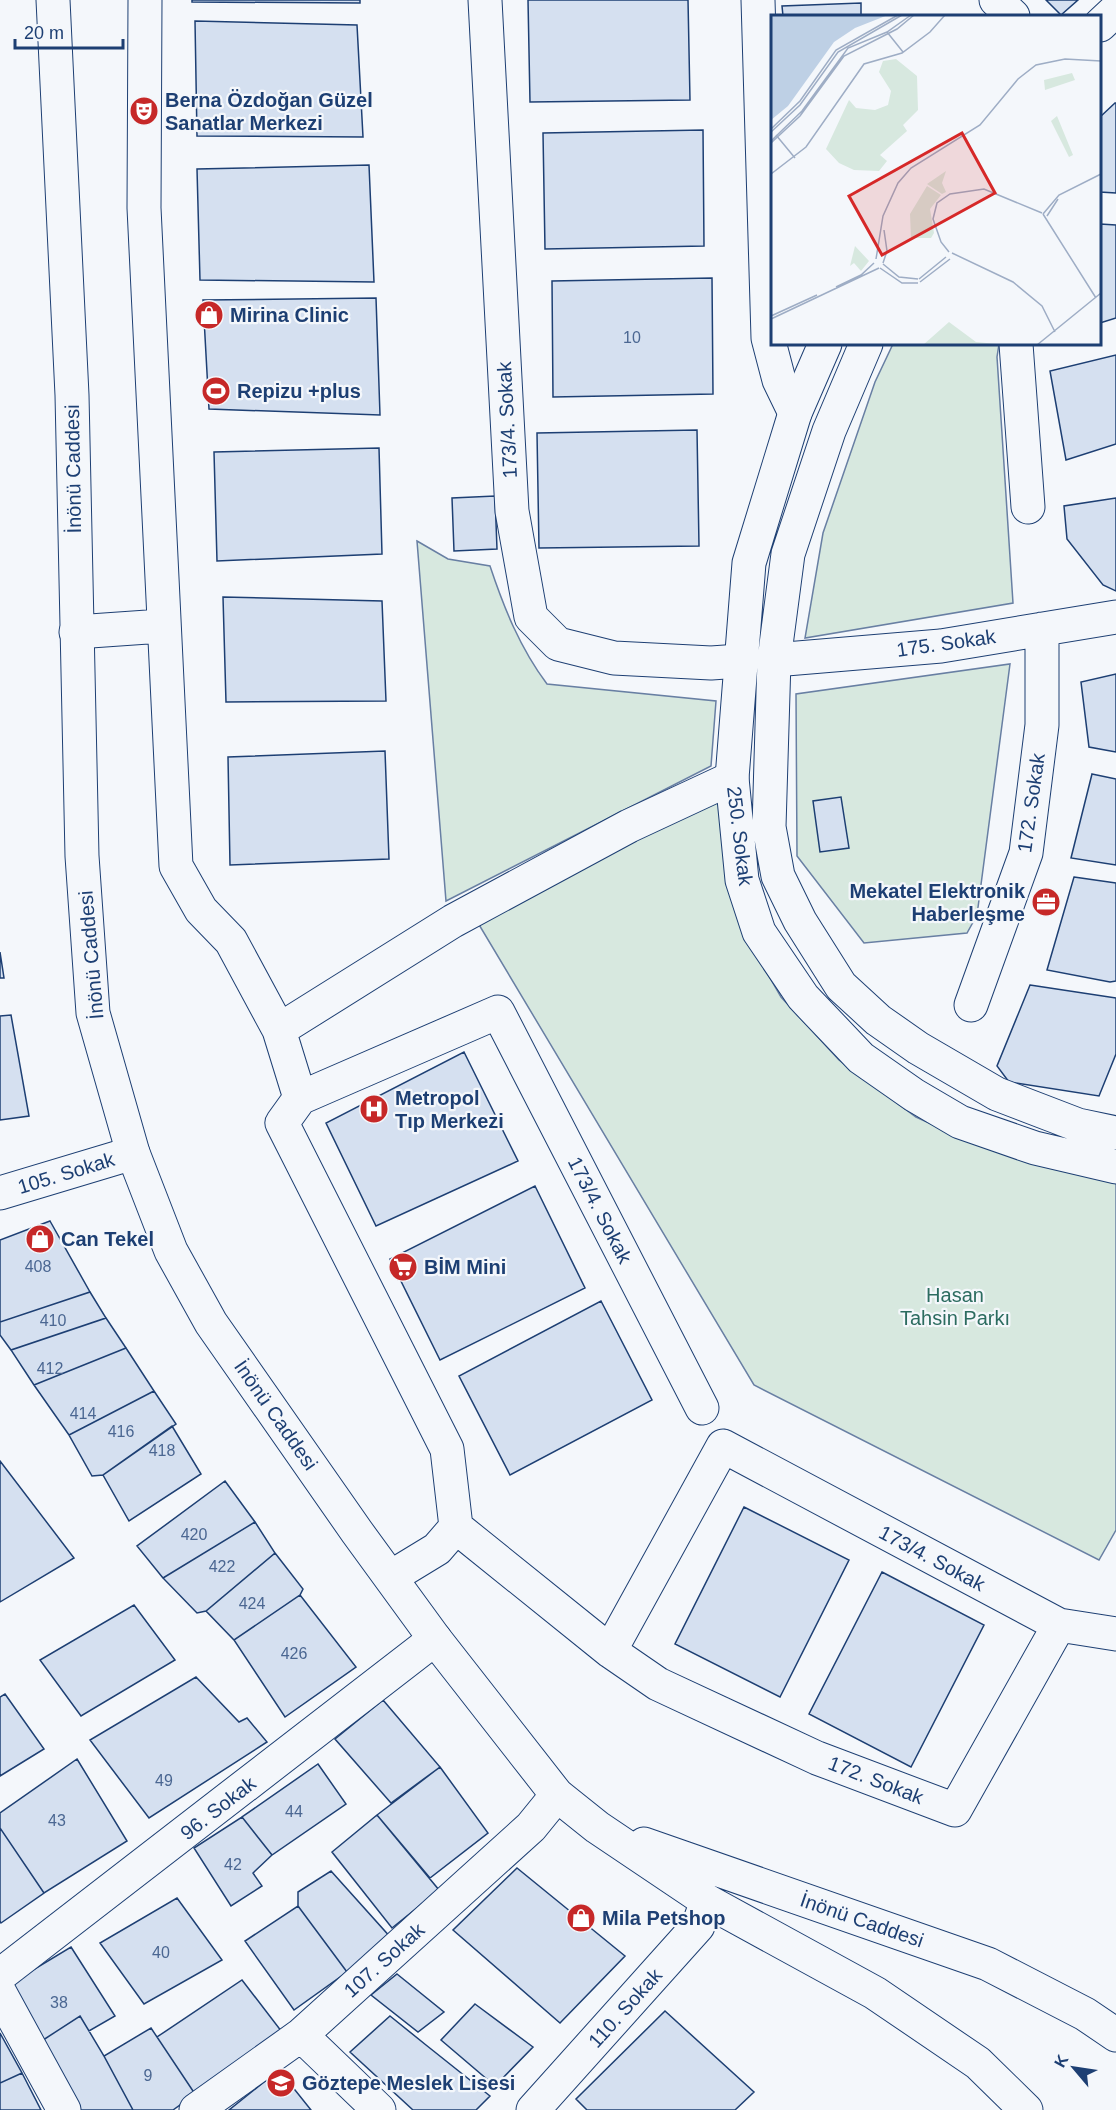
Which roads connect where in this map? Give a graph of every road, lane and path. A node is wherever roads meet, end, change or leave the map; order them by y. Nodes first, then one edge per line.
1 (53, 0) edge
2 (146, 0) edge
3 (485, 0) edge
4 (758, 0) edge
5 (996, 0) edge
6 (1116, 10) edge
7 (1012, 15) edge
8 (1101, 24) edge
9 (1101, 30) edge
10 (1116, 36) edge
11 (825, 345) edge
12 (866, 345) edge
13 (1016, 345) edge
14 (795, 413) junction
15 (829, 431) junction
16 (1028, 507) dead end
17 (1116, 617) edge
18 (162, 626) junction
19 (1042, 629) junction
20 (76, 632) junction
21 (774, 660) junction
22 (740, 661) junction
23 (732, 778) junction
24 (971, 1005) dead end
25 (279, 1029) junction
26 (300, 1098) junction
27 (1116, 1133) edge
28 (133, 1153) junction
29 (1116, 1167) edge
30 (0, 1193) edge
31 (702, 1408) dead end
32 (456, 1527) junction
33 (391, 1577) junction
34 (1059, 1625) junction
35 (1116, 1634) edge
36 (435, 1639) junction
37 (610, 1651) junction
38 (557, 1795) junction
39 (597, 1827) junction
40 (707, 1900) junction
41 (0, 1975) edge
42 (0, 1993) edge
43 (301, 2035) junction
44 (1116, 2035) edge
45 (64, 2110) edge
46 (196, 2110) edge
47 (379, 2110) edge
48 (533, 2110) edge
49 (1026, 2110) edge

1 - 20 street, İnönü Caddesi
2 - 18 street
3 - 22 street, 173/4. Sokak
4 - 14 street
5 - 7 street
6 - 8 street
9 - 10 street
11 - 14 street, 250. Sokak
12 - 15 street, 250. Sokak
13 - 16 street
14 - 15 street
14 - 22 street, 250. Sokak
15 - 21 street, 250. Sokak
17 - 19 street, 175. Sokak
18 - 20 street
18 - 25 street
19 - 21 street, 175. Sokak
19 - 24 street, 172. Sokak
20 - 28 street, İnönü Caddesi
21 - 22 street, 173/4. Sokak
21 - 27 street, 250. Sokak
22 - 23 street, 250. Sokak
23 - 25 street
23 - 29 street, 250. Sokak
25 - 26 street
26 - 31 street, 173/4. Sokak
26 - 32 street
28 - 30 street, 105. Sokak
28 - 33 street, İnönü Caddesi
32 - 33 street
32 - 37 street, 172. Sokak
33 - 36 street, İnönü Caddesi
34 - 35 street, 173/4. Sokak
34 - 37 street, 172. Sokak
34 - 37 street, 173/4. Sokak
36 - 38 street, İnönü Caddesi
36 - 41 street, 96. Sokak
38 - 39 street, İnönü Caddesi
38 - 43 street, 107. Sokak
39 - 40 street, İnönü Caddesi
39 - 44 street, İnönü Caddesi
40 - 48 street, 110. Sokak
40 - 49 street, İnönü Caddesi
42 - 45 street
43 - 46 street, 107. Sokak
43 - 47 street

